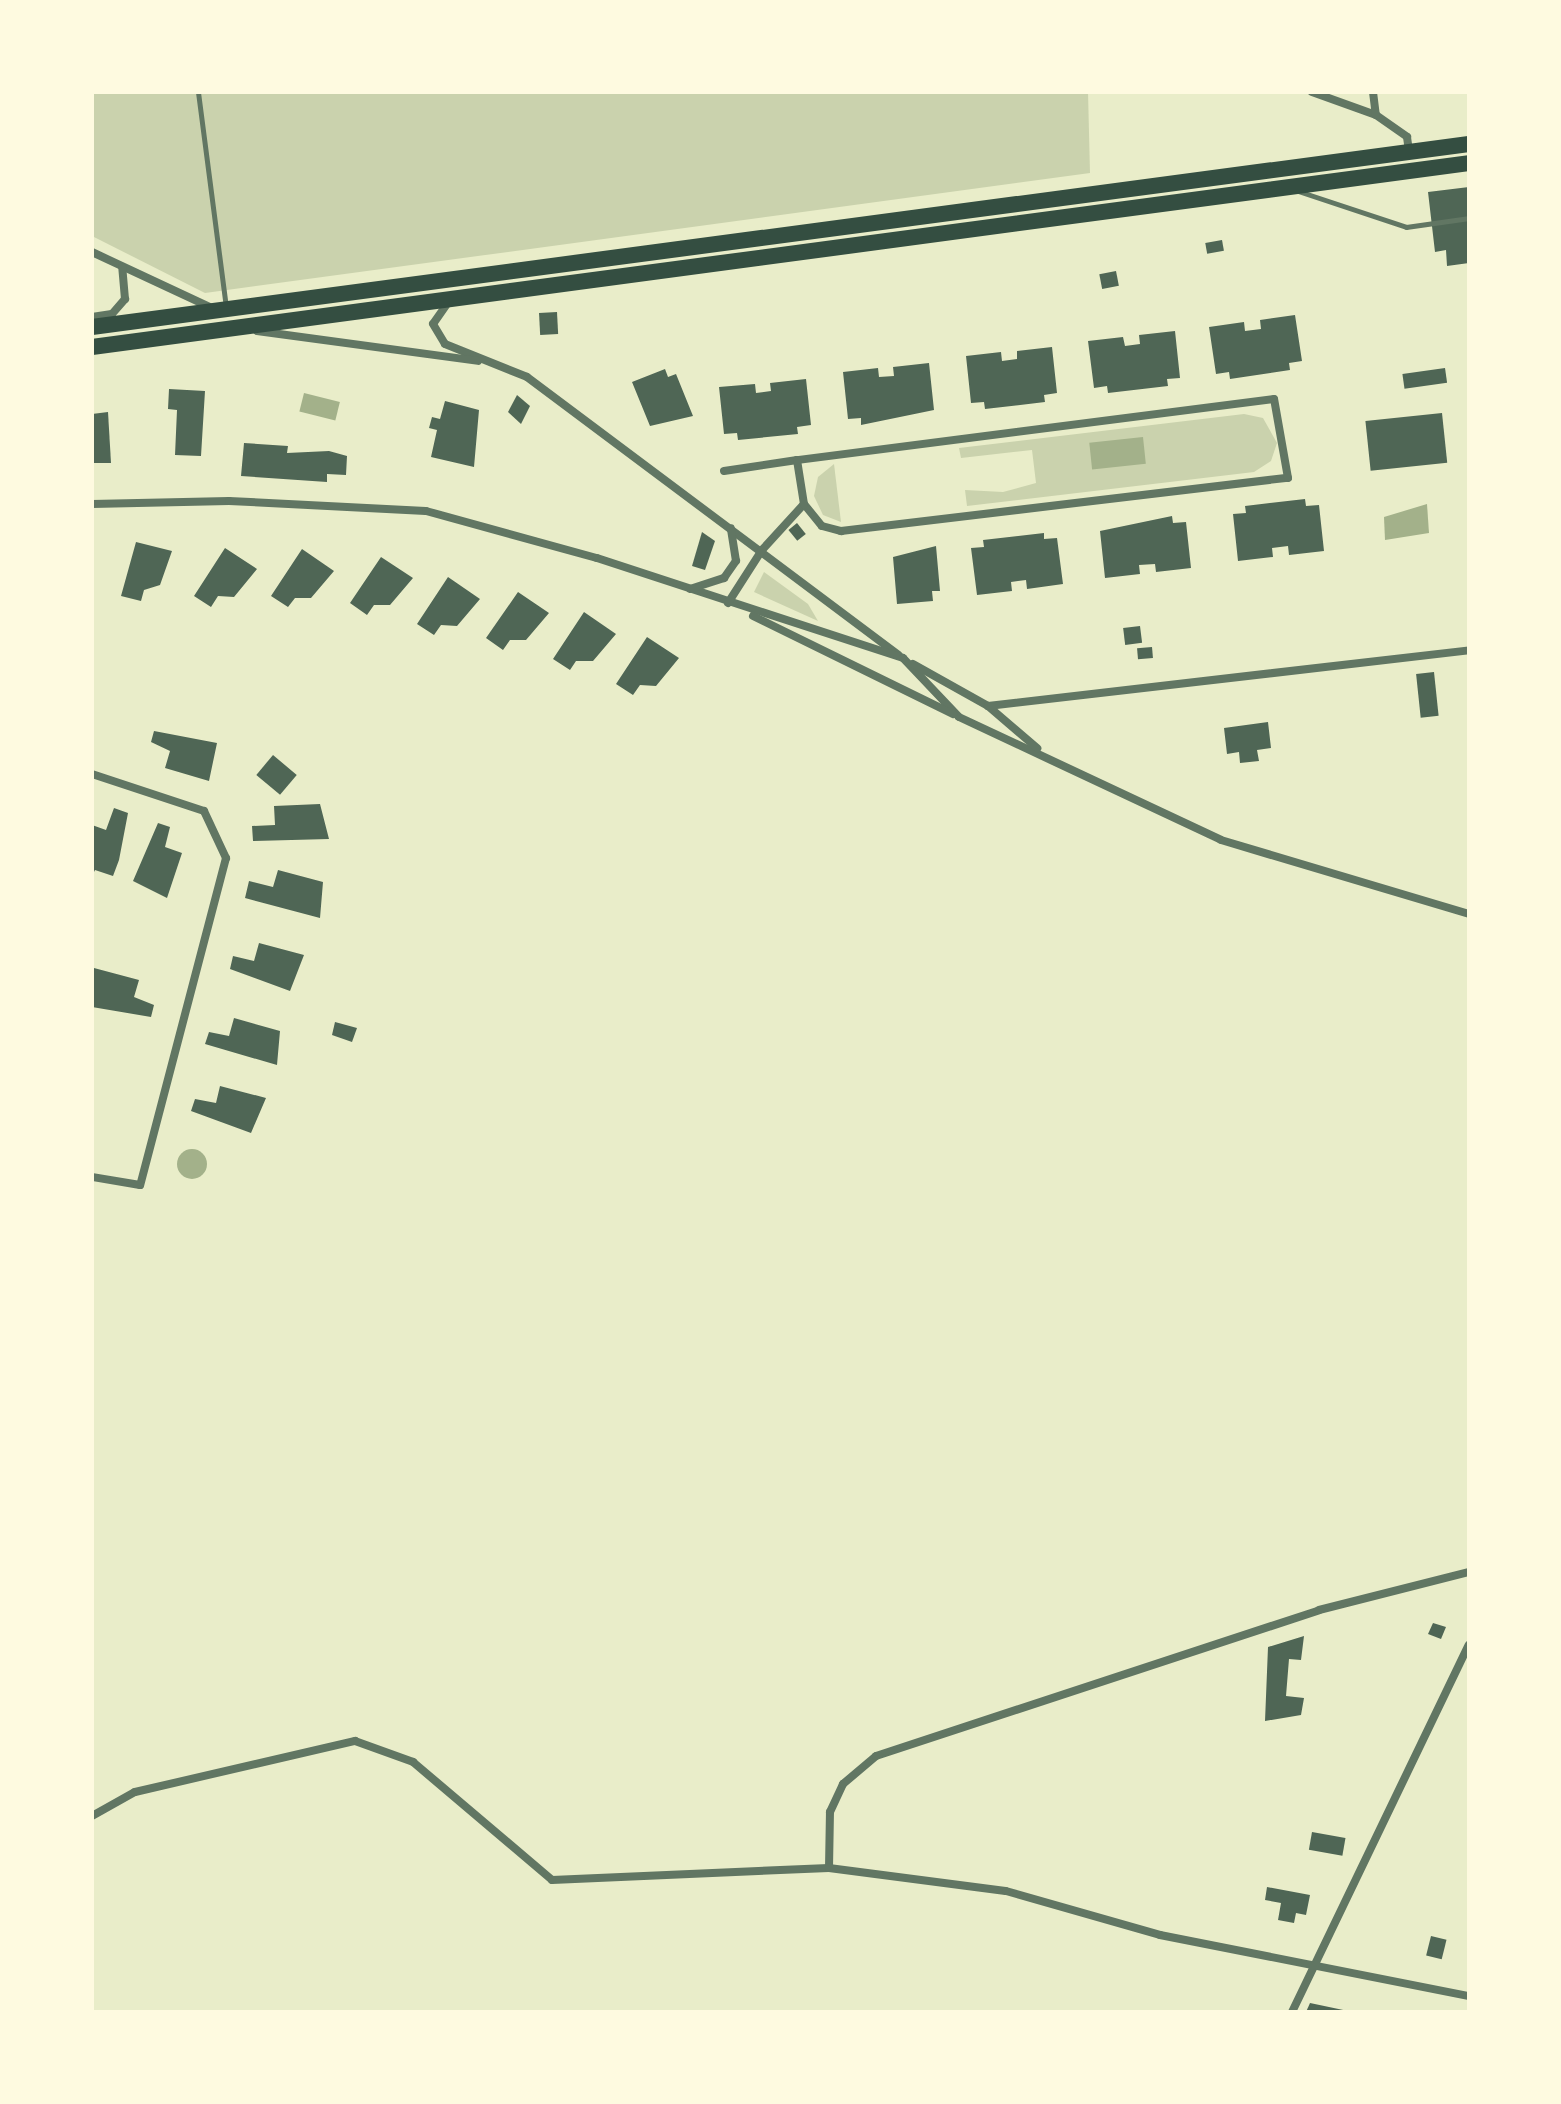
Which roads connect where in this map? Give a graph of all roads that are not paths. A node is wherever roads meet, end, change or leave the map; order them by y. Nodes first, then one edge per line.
1 (198, 92) edge
2 (1312, 92) edge
3 (1373, 92) edge
4 (1376, 115) junction
5 (1469, 144) edge
6 (1409, 151) junction
7 (1469, 163) edge
8 (1282, 186) junction
9 (1469, 218) edge
10 (92, 252) edge
11 (122, 267) junction
12 (451, 301) junction
13 (222, 309) junction
14 (92, 317) edge
15 (92, 327) edge
16 (241, 328) junction
17 (92, 347) edge
18 (494, 363) junction
19 (797, 460) junction
20 (724, 471) dead end
21 (92, 504) edge
22 (804, 504) junction
23 (731, 528) junction
24 (762, 550) junction
25 (689, 589) junction
26 (728, 603) junction
27 (1469, 650) edge
28 (903, 658) junction
29 (988, 706) junction
30 (959, 717) junction
31 (1044, 753) junction
32 (92, 774) edge
33 (1469, 914) edge
34 (92, 1177) edge
35 (1469, 1572) edge
36 (1469, 1645) edge
37 (92, 1816) edge
38 (829, 1868) junction
39 (1311, 1961) junction
40 (1469, 1996) edge
41 (1292, 2012) edge

1 - 13 lane
2 - 4 street
3 - 4 street
4 - 6 street
5 - 6 highway
6 - 13 highway
7 - 8 highway
8 - 9 lane
8 - 12 highway
10 - 11 street
11 - 13 street
11 - 14 street
12 - 16 highway
12 - 18 street
13 - 15 highway
16 - 17 highway
16 - 18 street
18 - 23 street
19 - 20 street
19 - 22 street
19 - 22 street
21 - 25 street
22 - 24 street
23 - 24 street
23 - 25 street
24 - 26 street
24 - 28 street
25 - 26 street
26 - 28 street
26 - 30 street
27 - 29 street
28 - 29 street
28 - 30 street
29 - 31 street
30 - 31 street
31 - 33 street
32 - 34 street
35 - 38 street
36 - 39 street
37 - 38 street
38 - 39 street
39 - 40 street
39 - 41 street

